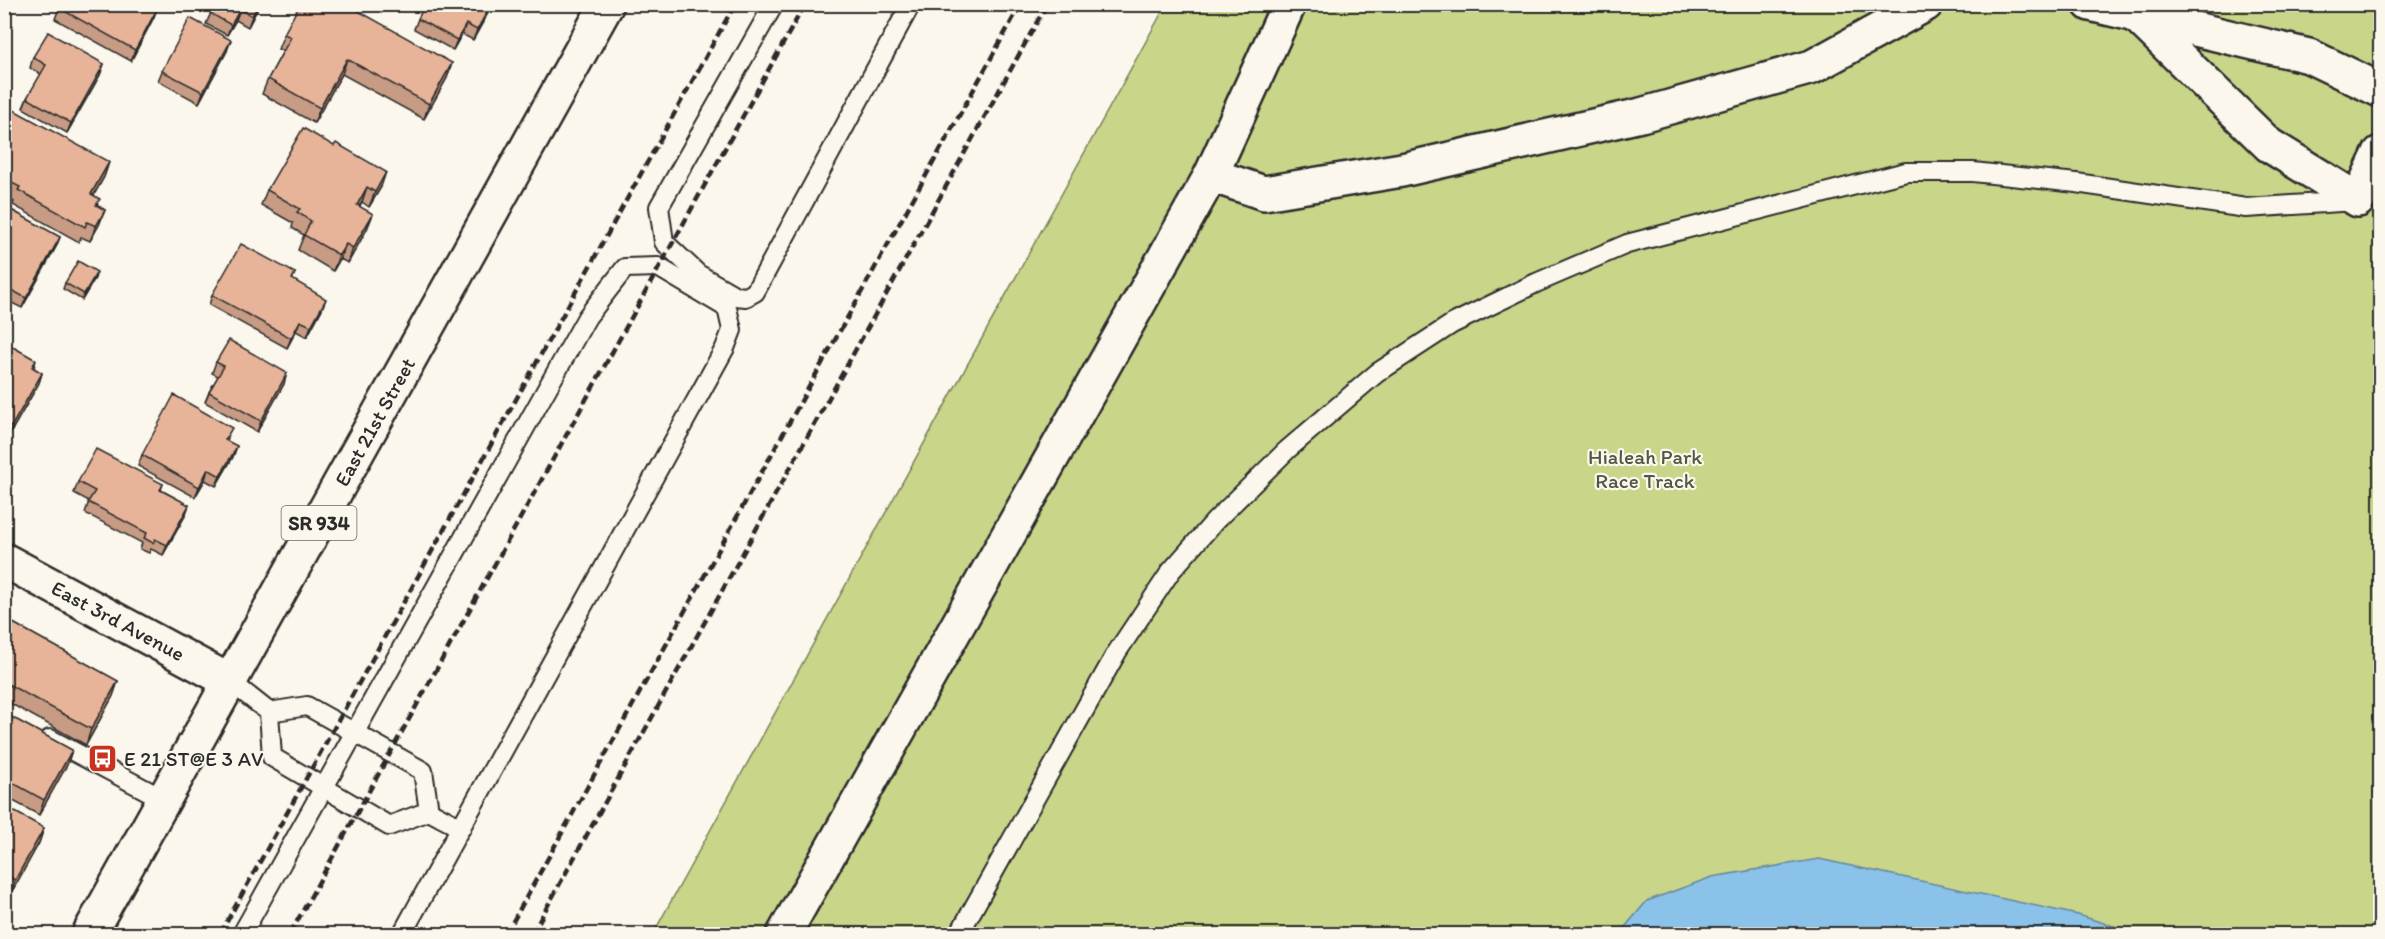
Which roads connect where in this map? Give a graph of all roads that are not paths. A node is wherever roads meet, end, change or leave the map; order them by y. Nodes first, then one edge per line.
1 (607, 4) edge
2 (774, 4) edge
3 (911, 4) edge
4 (1289, 4) edge
5 (1926, 4) edge
6 (2090, 4) edge
7 (2138, 16) junction
8 (2380, 90) edge
9 (2380, 153) edge
10 (1211, 174) junction
11 (2358, 200) junction
12 (4, 560) edge
13 (231, 682) junction
14 (269, 712) junction
15 (34, 730) edge
16 (356, 733) junction
17 (325, 788) junction
18 (165, 800) junction
19 (429, 811) junction
20 (461, 828) junction
21 (90, 934) edge
22 (242, 934) edge
23 (402, 934) edge
24 (784, 934) edge
25 (959, 934) edge

1 - 13 street, East 21st Street / SR 934
2 - 3 lane
4 - 10 street
5 - 10 street
6 - 7 street
7 - 8 street
7 - 11 street
9 - 11 street
10 - 24 street
11 - 25 lane
12 - 13 street, East 3rd Avenue
13 - 14 lane
13 - 18 street, East 21st Street / SR 934
14 - 16 lane
14 - 17 lane
15 - 18 lane
16 - 17 lane
16 - 19 lane
16 - 20 lane
17 - 19 lane
17 - 22 lane
18 - 21 street, East 21st Street / SR 934
19 - 20 lane
20 - 23 lane

